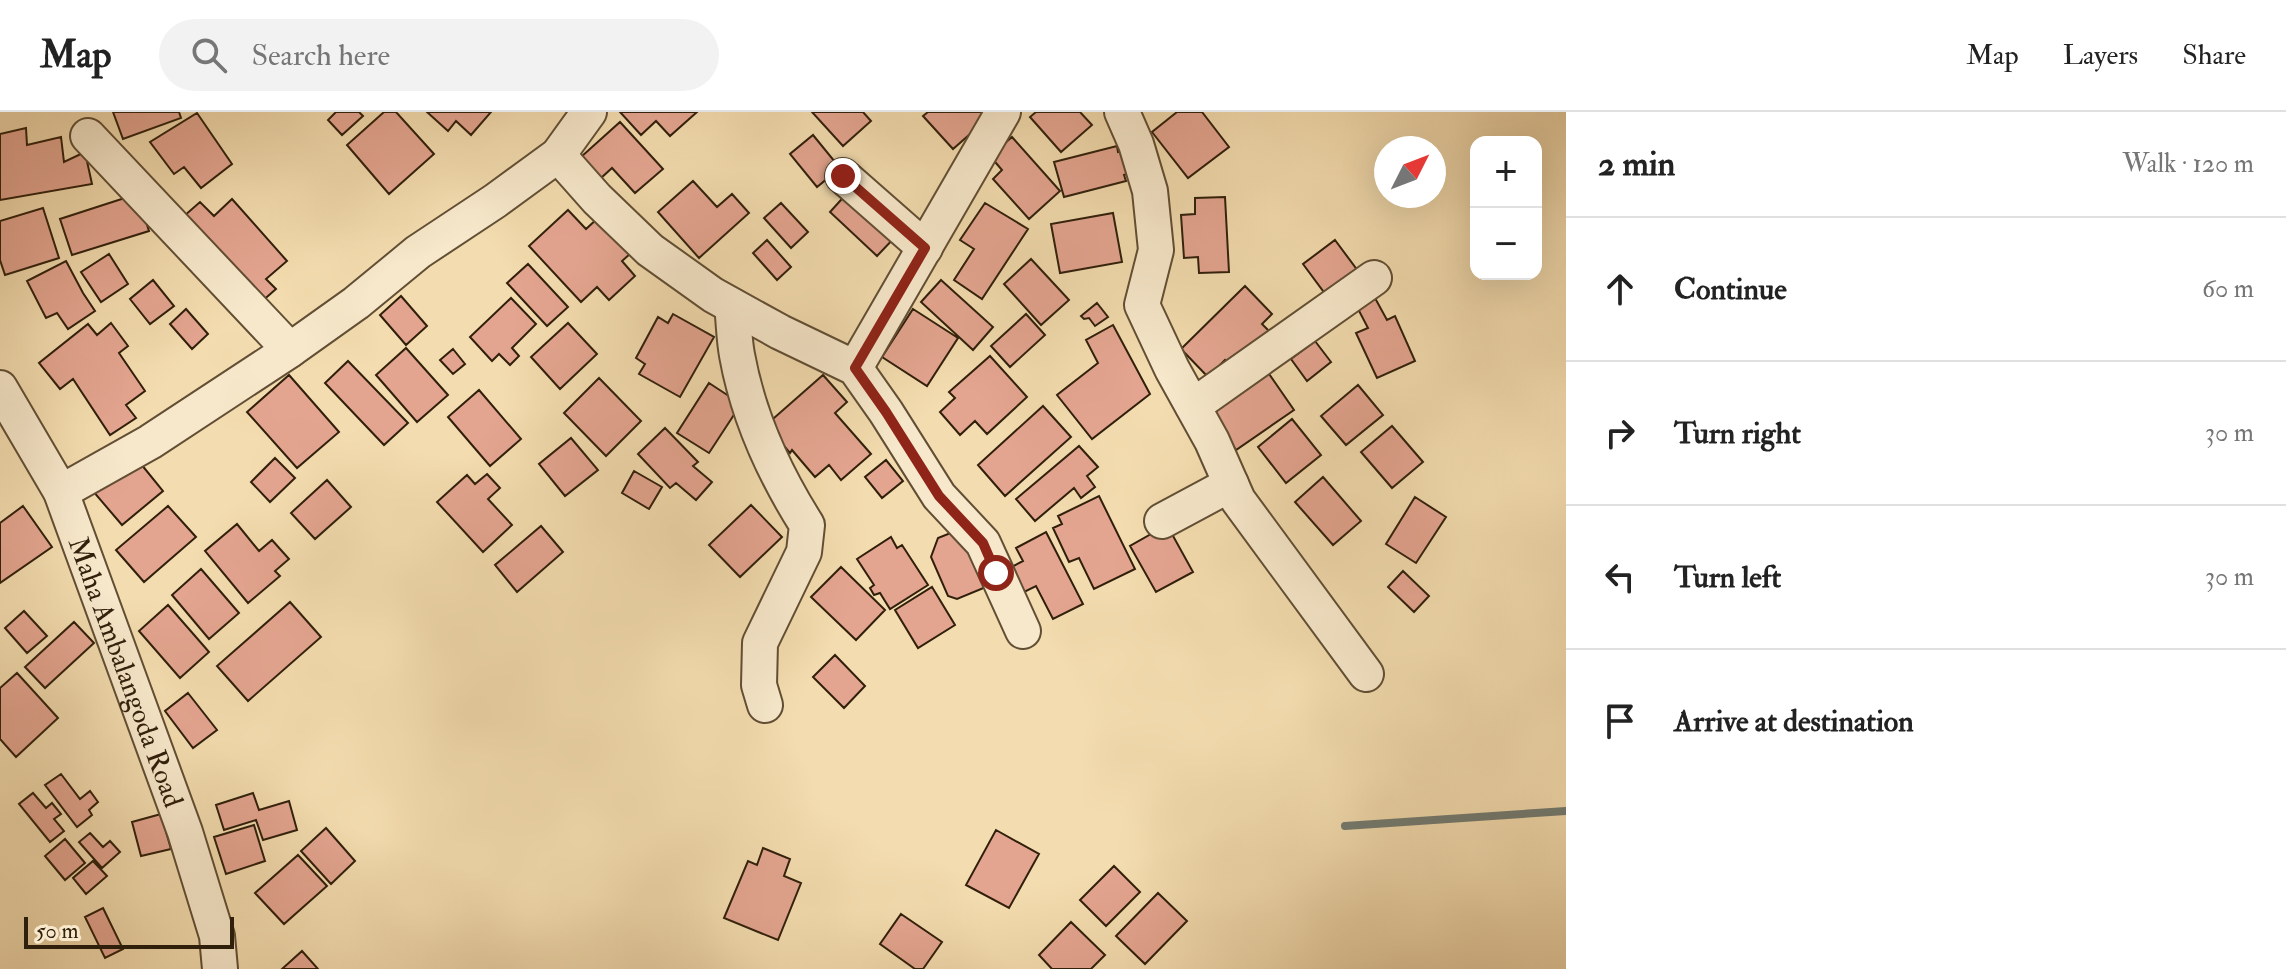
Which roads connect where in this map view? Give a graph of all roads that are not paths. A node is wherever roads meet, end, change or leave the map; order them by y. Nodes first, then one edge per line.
1 (1122, 112) edge
2 (1001, 113) edge
3 (580, 115) edge
4 (88, 136) dead end
5 (558, 155) junction
6 (843, 176) dead end
7 (925, 248) junction
8 (1374, 278) dead end
9 (732, 306) junction
10 (290, 350) junction
11 (855, 368) junction
12 (0, 388) edge
13 (1193, 406) junction
14 (1231, 484) junction
15 (61, 492) junction
16 (1162, 521) dead end
17 (1023, 631) dead end
18 (1366, 674) dead end
19 (765, 705) dead end
20 (220, 969) edge

1 - 13 street
2 - 7 street
3 - 5 street
4 - 10 street
5 - 9 street
5 - 10 street
6 - 7 street
7 - 11 street
8 - 13 street
9 - 11 street
9 - 19 street
10 - 15 street
11 - 17 street
12 - 15 street, Maha Ambalangoda Road
13 - 14 street
14 - 16 street
14 - 18 street
15 - 20 street, Maha Ambalangoda Road

